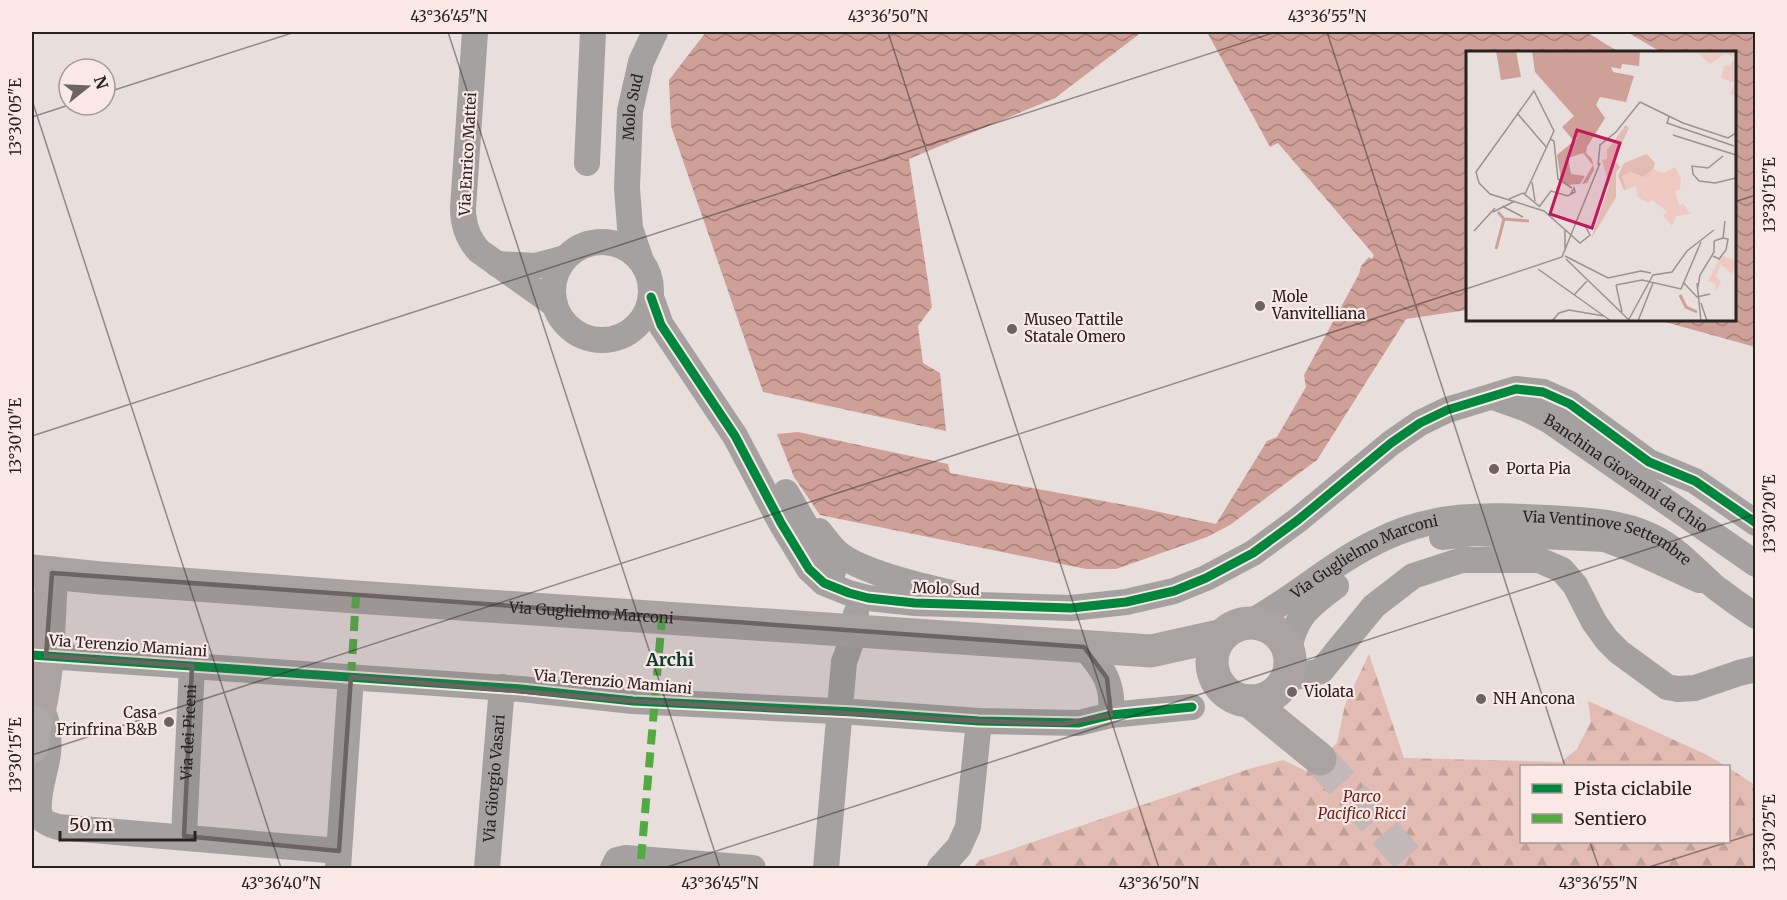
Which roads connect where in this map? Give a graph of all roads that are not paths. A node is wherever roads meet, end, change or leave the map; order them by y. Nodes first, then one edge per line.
1 (475, 32) edge
2 (593, 32) edge
3 (655, 32) edge
4 (587, 163) dead end
5 (627, 188) junction
6 (596, 242) junction
7 (565, 258) junction
8 (641, 261) junction
9 (496, 264) junction
10 (651, 297) junction
11 (555, 305) junction
12 (627, 334) junction
13 (677, 348) junction
14 (1490, 396) junction
15 (735, 436) junction
16 (1364, 465) joint
17 (786, 492) junction
18 (1486, 515) joint
19 (1755, 523) edge
20 (1508, 534) joint
21 (1755, 565) edge
22 (42, 572) edge
23 (1716, 588) junction
24 (849, 593) junction
25 (1006, 606) junction
26 (1755, 616) edge
27 (1236, 629) junction
28 (855, 631) junction
29 (1084, 647) junction
30 (1151, 651) junction
31 (39, 662) edge
32 (192, 666) junction
33 (1755, 669) edge
34 (351, 677) junction
35 (1275, 681) junction
36 (1218, 682) junction
37 (502, 687) junction
38 (1192, 707) dead end
39 (840, 712) junction
40 (1111, 715) junction
41 (979, 721) junction
42 (36, 725) edge
43 (184, 837) junction
44 (338, 860) edge
45 (487, 868) edge
46 (613, 868) edge
47 (753, 868) edge
48 (826, 868) edge
49 (940, 868) edge

1 - 9 street, Via Enrico Mattei
2 - 4 street
3 - 5 street, Molo Sud
5 - 6 street, Molo Sud
5 - 8 street, Molo Sud
6 - 7 street, Molo Sud
6 - 8 street
7 - 9 street
7 - 11 street
8 - 10 street, Molo Sud
9 - 11 street, Via Enrico Mattei
10 - 12 street
10 - 13 street, Molo Sud
11 - 12 street
12 - 13 street
13 - 15 street, Molo Sud
14 - 16 street, Banchina Giovanni da Chio
14 - 19 street, Banchina Giovanni da Chio
14 - 21 street, Banchina Giovanni da Chio
15 - 17 street, Molo Sud
15 - 24 street, Molo Sud
16 - 25 street, Molo Sud
17 - 24 street, Molo Sud
17 - 25 street, Molo Sud
18 - 23 street, Via Ventinove Settembre
18 - 27 street, Via Guglielmo Marconi
20 - 23 street, Via Ventinove Settembre
20 - 35 street, Via Guglielmo Marconi
22 - 28 main road, Via Guglielmo Marconi
22 - 31 main road
23 - 26 street, Via Ventinove Settembre
24 - 25 street, Molo Sud
24 - 28 street, Molo Sud
27 - 30 main road, Via Guglielmo Marconi
27 - 35 main road
27 - 36 main road
28 - 29 main road, Via Guglielmo Marconi
28 - 39 street
29 - 30 main road, Via Guglielmo Marconi
29 - 40 street
30 - 36 main road, Via Guglielmo Marconi
31 - 32 street, Via Terenzio Mamiani
31 - 42 main road
32 - 34 street, Via Terenzio Mamiani
32 - 43 street, Via dei Piceni
33 - 35 street
34 - 37 street, Via Terenzio Mamiani
34 - 44 street
35 - 36 main road, Via Guglielmo Marconi
37 - 39 street, Via Terenzio Mamiani
37 - 45 street, Via Giorgio Vasari
38 - 40 street, Via Terenzio Mamiani
39 - 41 street, Via Terenzio Mamiani
39 - 48 street
40 - 41 street, Via Terenzio Mamiani
41 - 49 street
42 - 43 street
43 - 44 street
46 - 47 street

